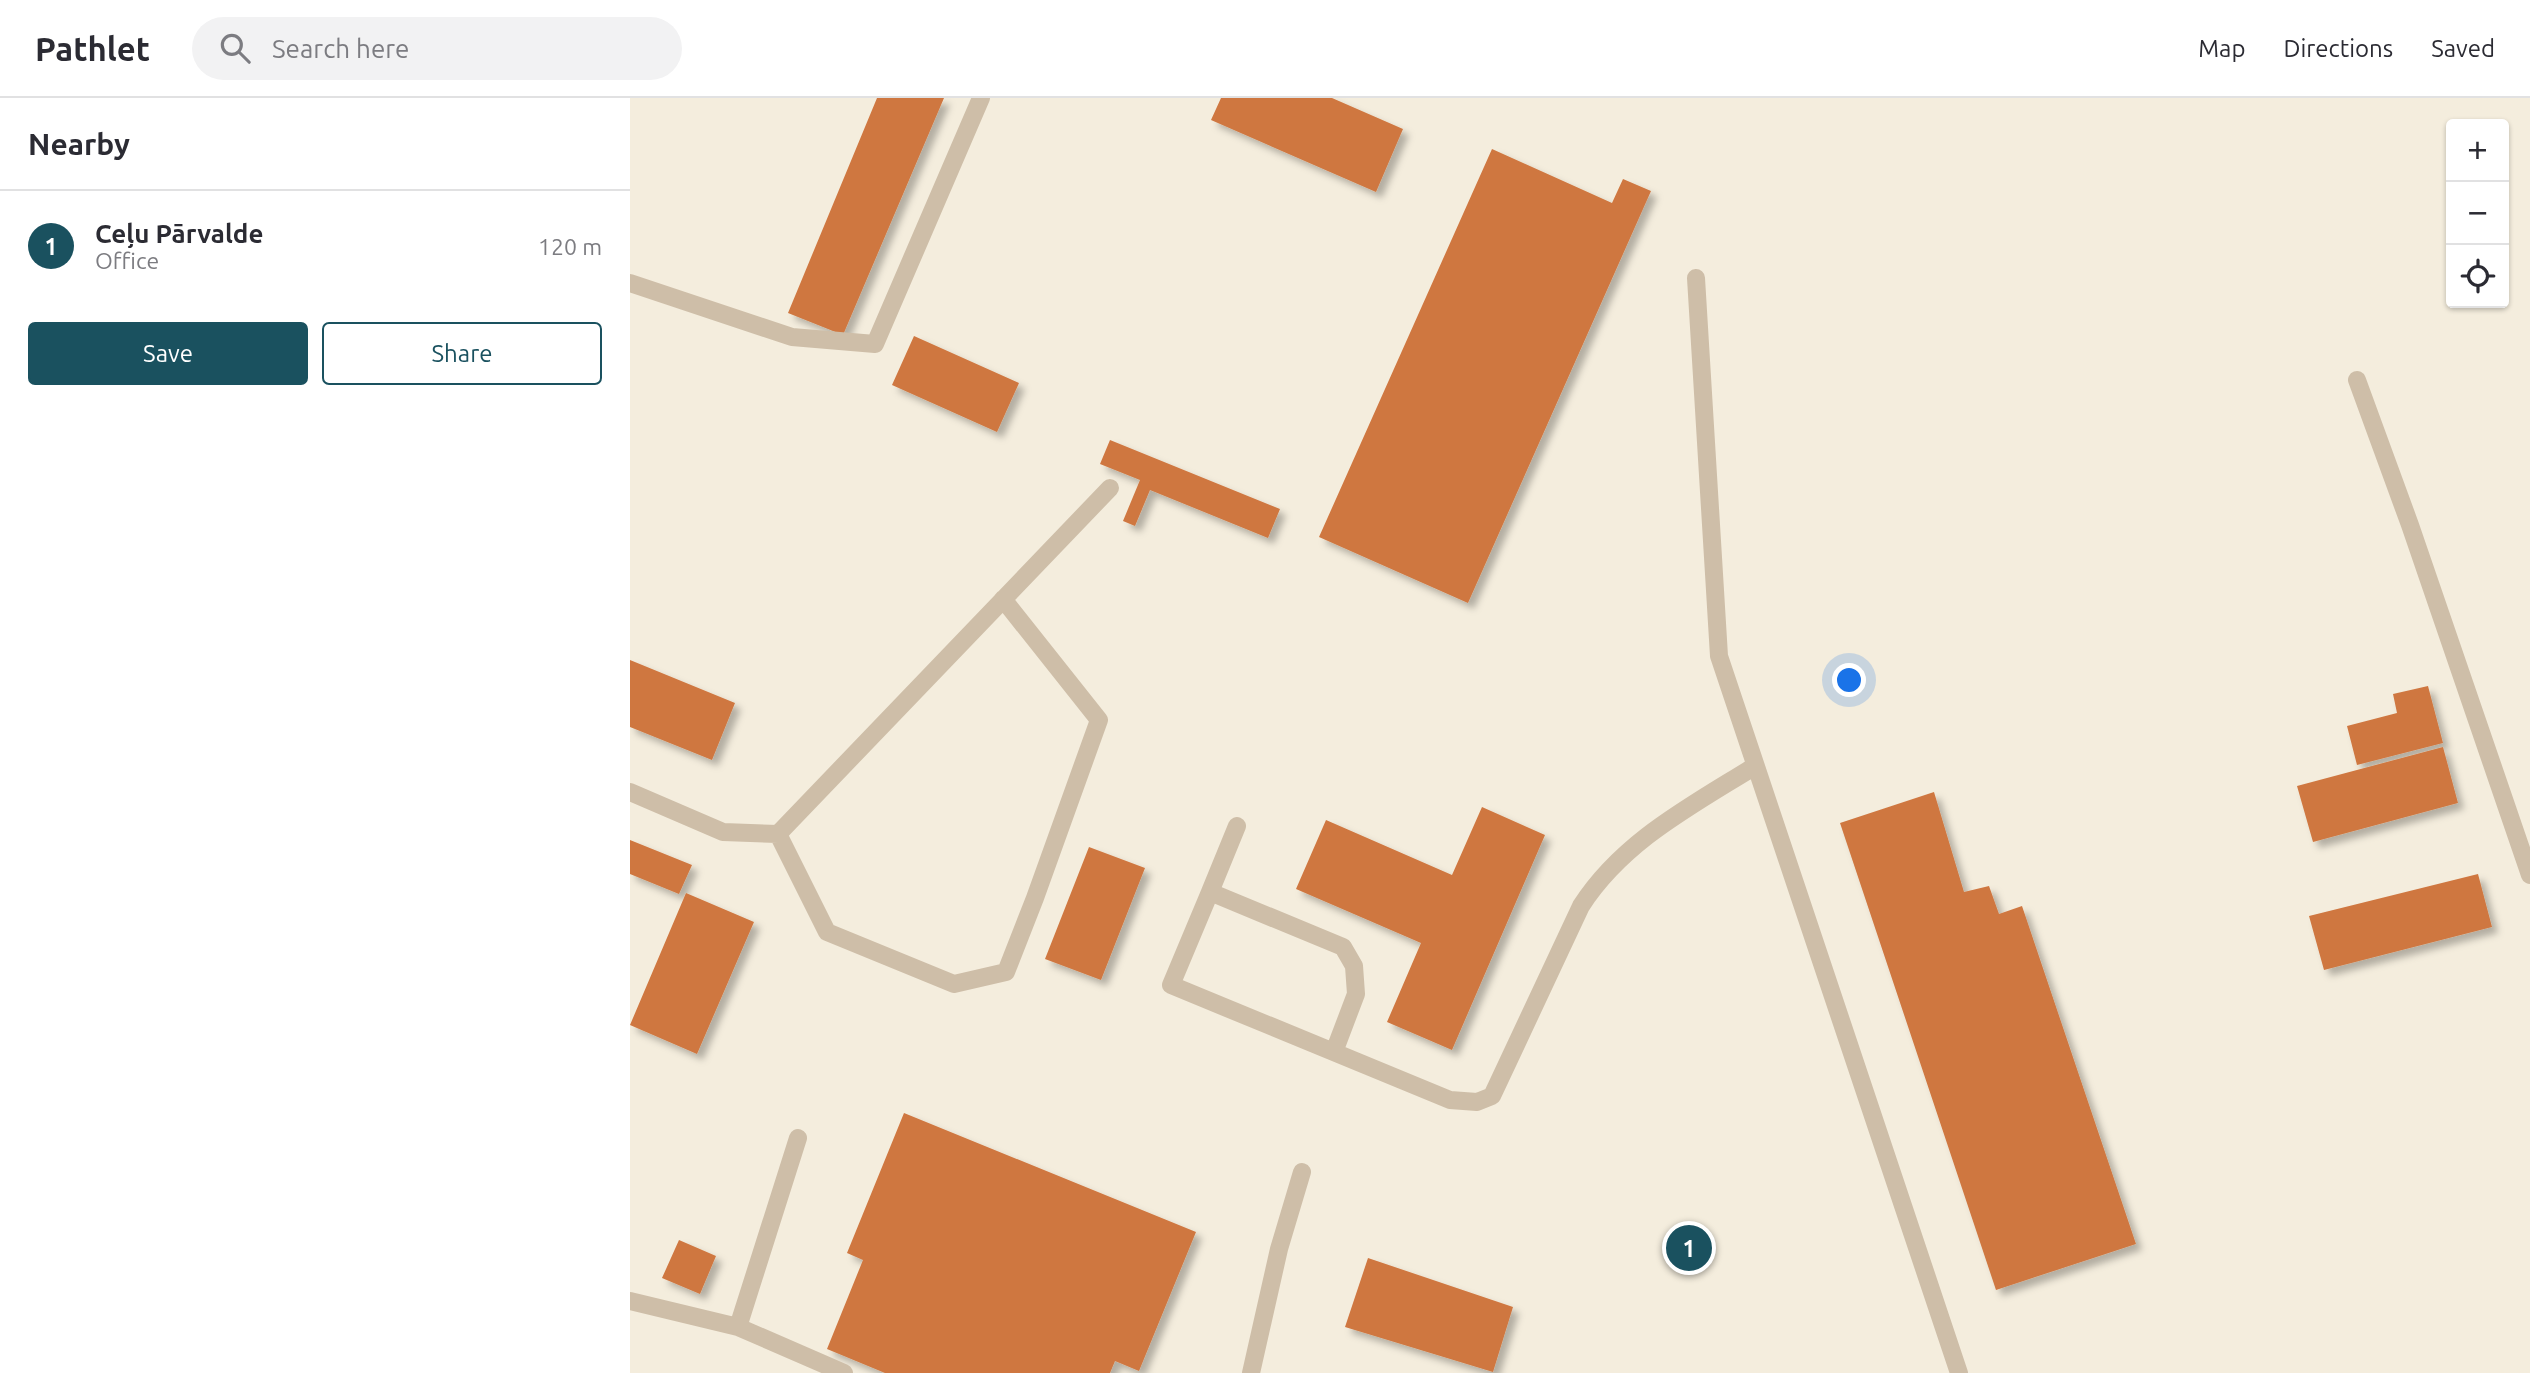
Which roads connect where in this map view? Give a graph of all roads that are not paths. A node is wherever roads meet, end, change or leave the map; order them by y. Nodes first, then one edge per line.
1 (981, 98) edge
2 (1696, 278) dead end
3 (630, 283) edge
4 (2357, 380) dead end
5 (1110, 488) dead end
6 (1003, 599) junction
7 (1755, 766) junction
8 (630, 792) edge
9 (1237, 827) dead end
10 (778, 834) junction
11 (2530, 875) edge
12 (1210, 892) junction
13 (1334, 1052) junction
14 (798, 1138) dead end
15 (1301, 1172) dead end
16 (630, 1301) edge
17 (738, 1328) junction
18 (844, 1373) edge
19 (1251, 1373) edge
20 (1959, 1373) edge

1 - 3 lane
2 - 7 lane
4 - 11 lane
5 - 6 lane
6 - 10 lane
6 - 10 lane
7 - 13 lane
7 - 20 lane
8 - 10 lane
9 - 12 lane
12 - 13 lane
12 - 13 lane
14 - 17 lane
15 - 19 lane
16 - 17 lane
17 - 18 lane

